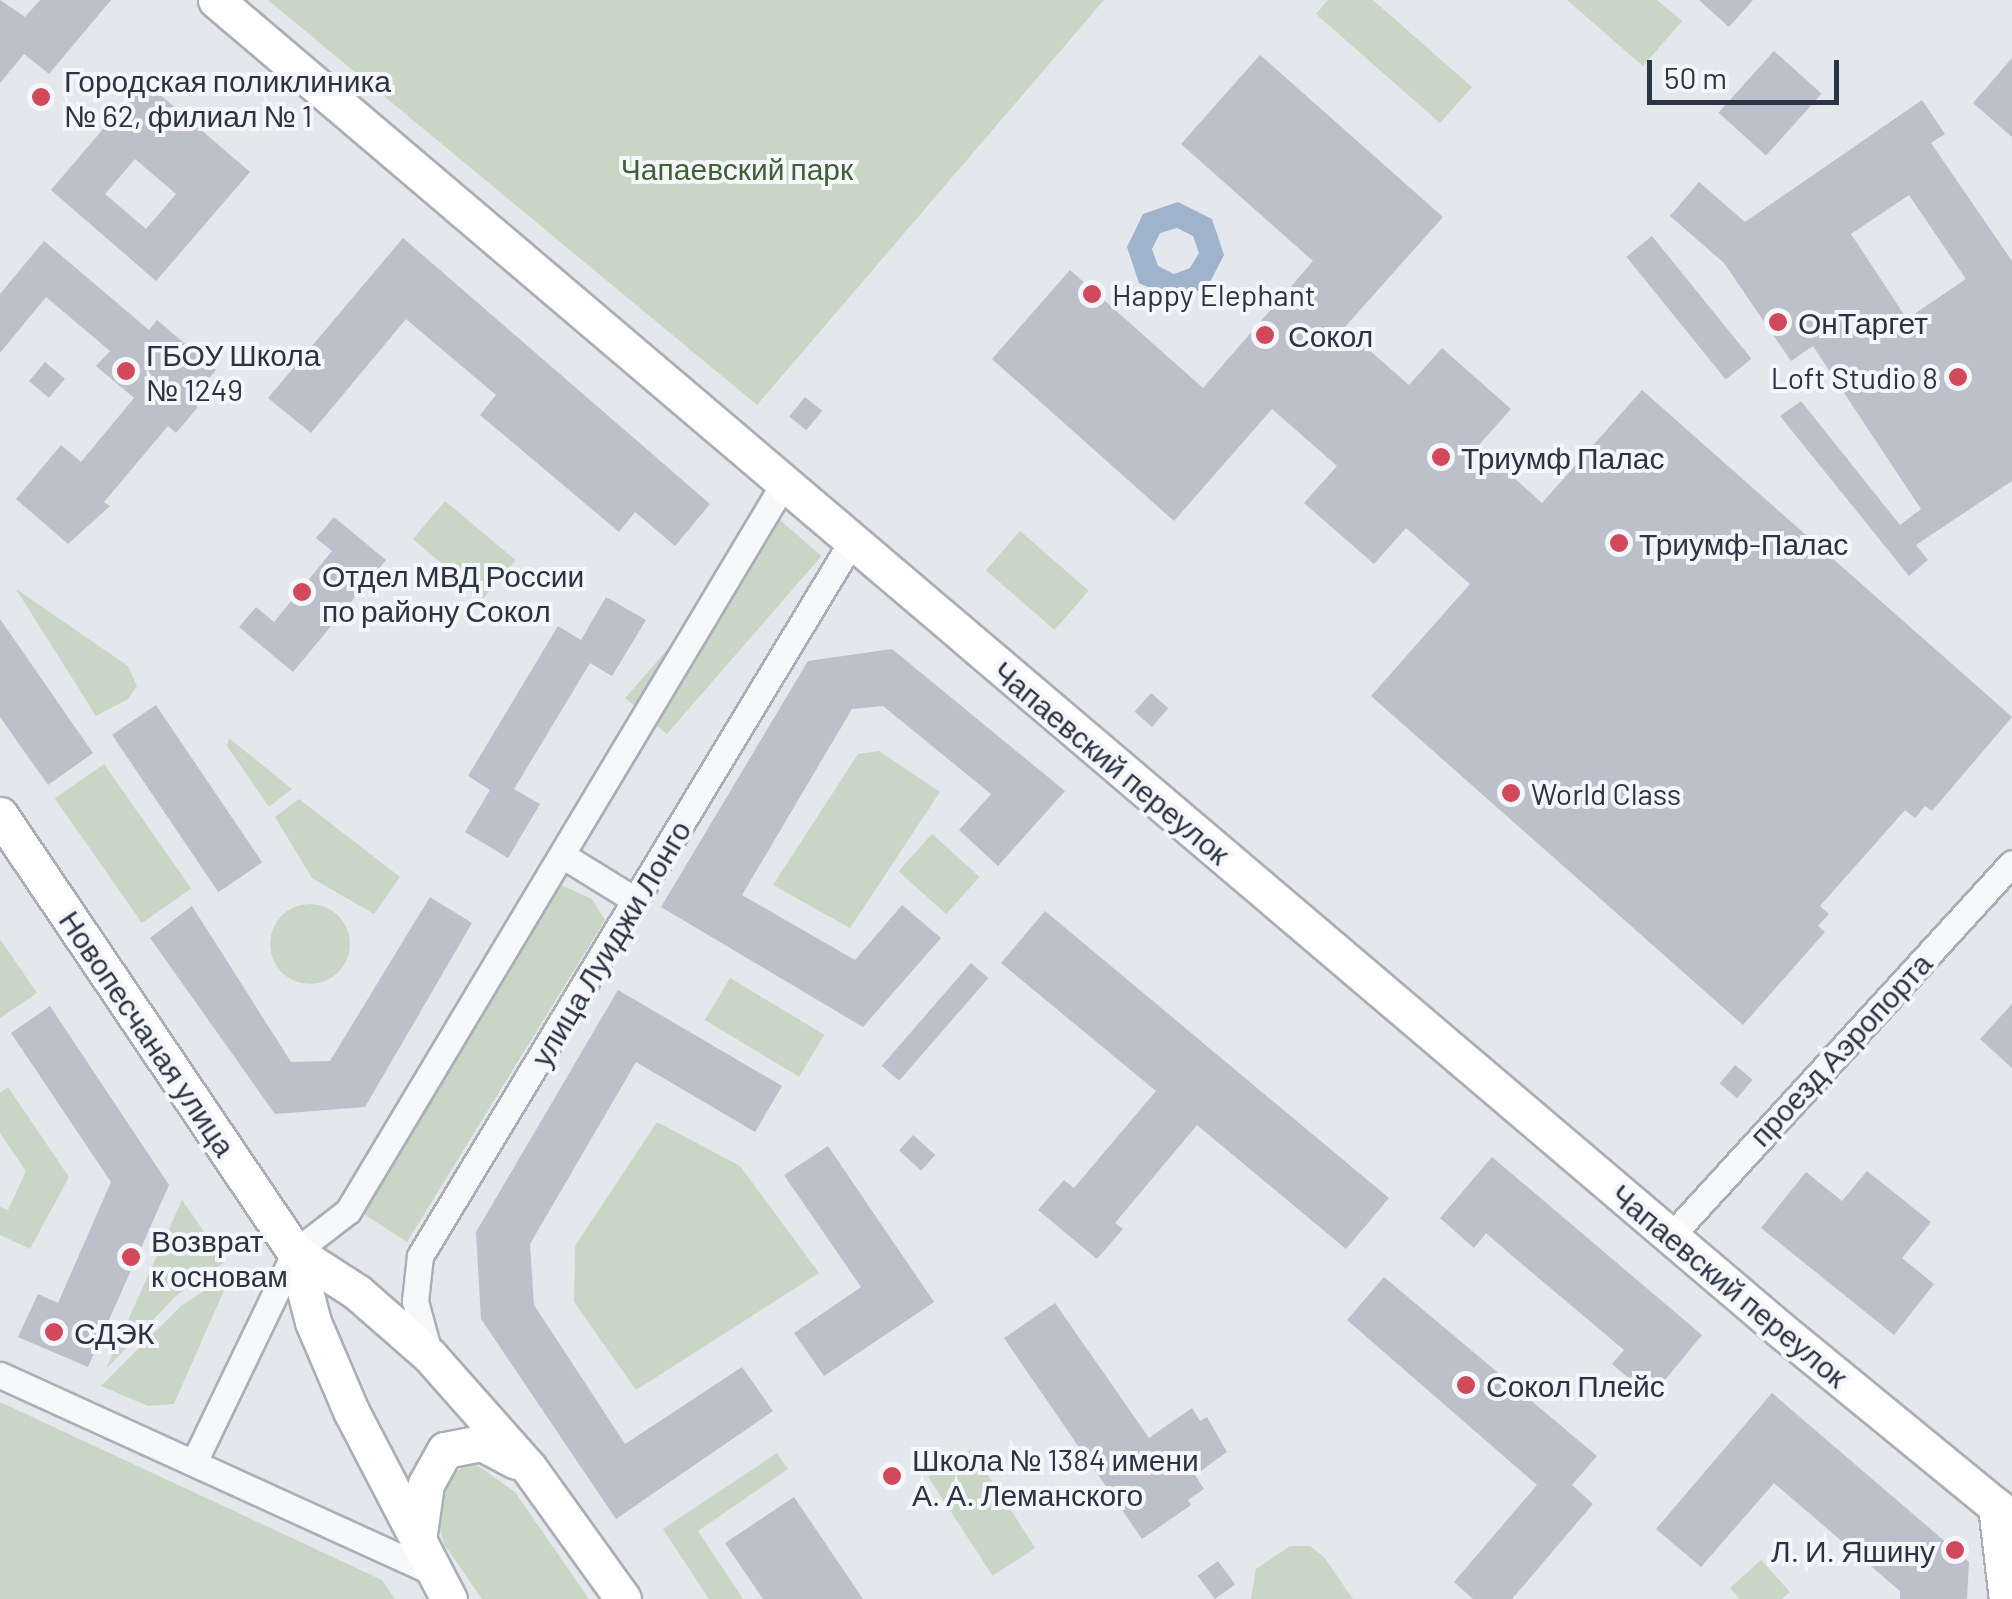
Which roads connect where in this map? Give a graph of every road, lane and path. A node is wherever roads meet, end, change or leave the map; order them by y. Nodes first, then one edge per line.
1 (216, 0) edge
2 (784, 483) junction
3 (852, 541) junction
4 (0, 815) edge
5 (562, 854) junction
6 (2012, 863) edge
7 (635, 900) junction
8 (1671, 1236) junction
9 (295, 1252) junction
10 (430, 1356) junction
11 (0, 1375) edge
12 (195, 1460) junction
13 (528, 1468) junction
14 (2004, 1512) edge
15 (418, 1540) junction
16 (442, 1586) edge
17 (623, 1599) edge
18 (2007, 1599) edge

1 - 2 street, Чапаевский переулок
2 - 3 street, Чапаевский переулок
2 - 5 street
3 - 7 street, улица Луиджи Лонго
3 - 8 street, Чапаевский переулок
4 - 9 street, Новопесчаная улица
5 - 7 street
5 - 9 street
6 - 8 street, проезд Аэропорта
7 - 10 street, улица Луиджи Лонго
8 - 14 street, Чапаевский переулок
9 - 10 street, Новопесчаная улица
9 - 12 street
9 - 15 street, Новопесчаная улица
10 - 13 street, Новопесчаная улица
11 - 12 street
12 - 16 street
13 - 15 street
13 - 17 street, Новопесчаная улица
14 - 18 street
15 - 16 street, Новопесчаная улица

